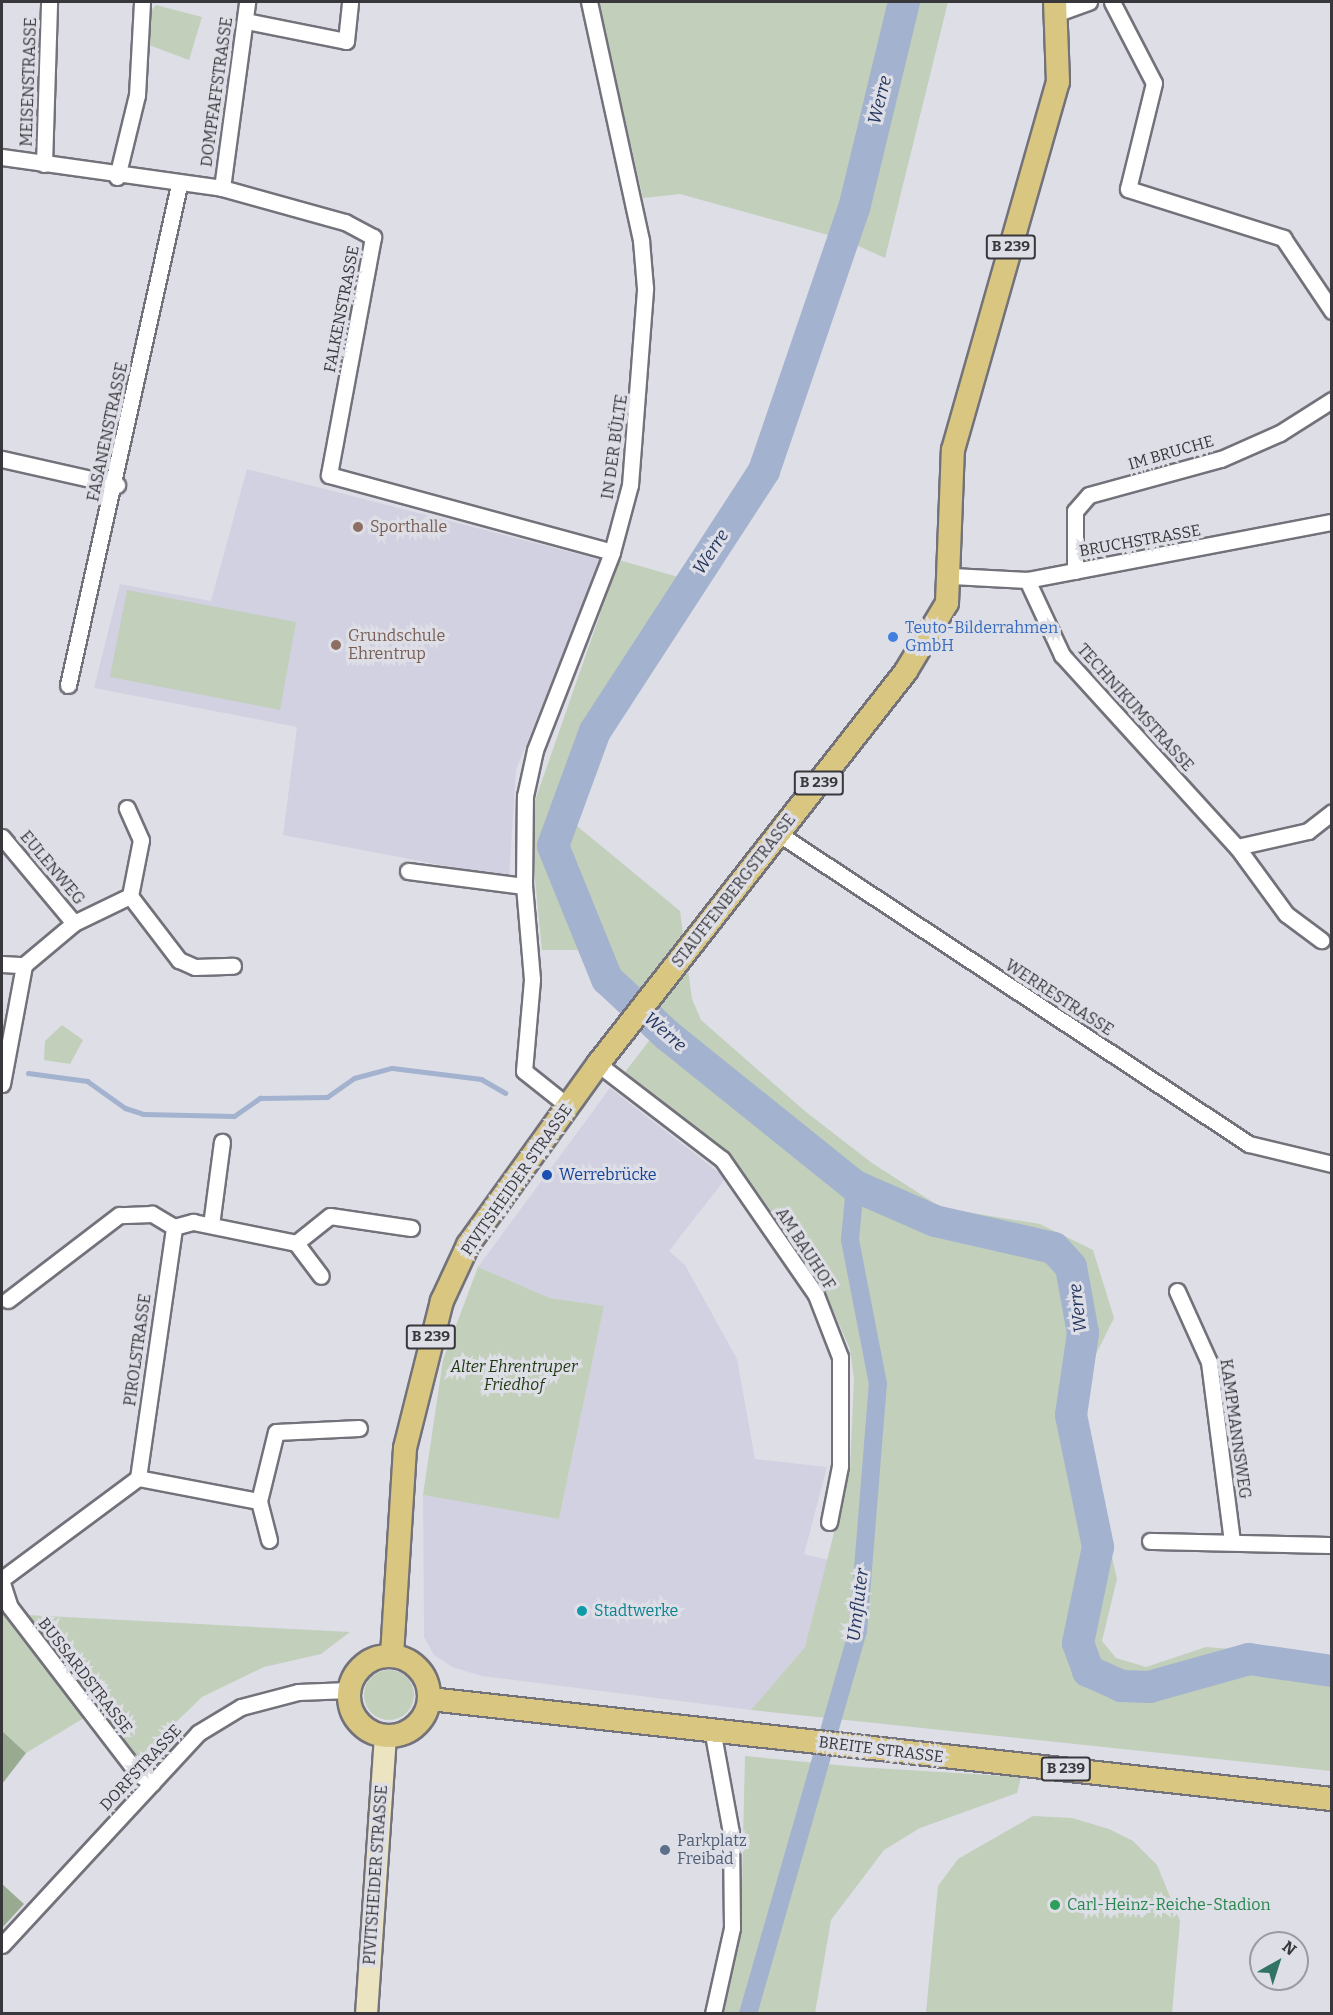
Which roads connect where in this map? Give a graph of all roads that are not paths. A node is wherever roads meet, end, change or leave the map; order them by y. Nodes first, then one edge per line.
1 (49, 2) edge
2 (142, 2) edge
3 (247, 2) edge
4 (350, 2) edge
5 (589, 2) edge
6 (1089, 2) edge
7 (1112, 2) edge
8 (1056, 8) edge
9 (246, 21) junction
10 (2, 159) edge
11 (44, 164) junction
12 (117, 177) junction
13 (179, 185) junction
14 (222, 188) junction
15 (1332, 311) edge
16 (1332, 400) edge
17 (2, 459) edge
18 (117, 485) junction
19 (1332, 522) edge
20 (612, 552) junction
21 (1075, 571) junction
22 (952, 576) junction
23 (1027, 580) junction
24 (68, 685) dead end
25 (127, 808) dead end
26 (1332, 812) edge
27 (779, 834) junction
28 (2, 837) edge
29 (1237, 847) junction
30 (408, 871) dead end
31 (524, 886) junction
32 (130, 896) junction
33 (74, 923) junction
34 (1321, 940) dead end
35 (2, 964) edge
36 (24, 965) junction
37 (233, 966) dead end
38 (598, 1064) junction
39 (2, 1084) edge
40 (568, 1106) junction
41 (222, 1142) dead end
42 (1332, 1164) edge
43 (211, 1225) junction
44 (174, 1227) junction
45 (411, 1228) dead end
46 (296, 1242) junction
47 (321, 1276) dead end
48 (1177, 1291) dead end
49 (8, 1300) dead end
50 (359, 1428) dead end
51 (138, 1478) junction
52 (259, 1501) junction
53 (829, 1522) dead end
54 (269, 1540) dead end
55 (1150, 1541) dead end
56 (1232, 1542) junction
57 (1332, 1545) edge
58 (2, 1581) edge
59 (392, 1655) junction
60 (349, 1690) junction
61 (430, 1699) junction
62 (712, 1729) junction
63 (385, 1736) junction
64 (152, 1783) junction
65 (1332, 1799) edge
66 (2, 1945) edge
67 (366, 2013) edge
68 (713, 2013) edge

1 - 11 street, MEISENSTRASSE
2 - 12 street
3 - 9 street, DOMPFAFFSTRASSE
4 - 9 street
5 - 20 street, IN DER BÜLTE
6 - 8 street
7 - 15 street
8 - 22 main road, STAUFFENBERGSTRASSE / B 239
9 - 14 street, DOMPFAFFSTRASSE
10 - 11 street, FALKENSTRASSE
11 - 12 street, FALKENSTRASSE
12 - 13 street, FALKENSTRASSE
13 - 14 street, FALKENSTRASSE
13 - 18 street, FASANENSTRASSE
14 - 20 street, FALKENSTRASSE
16 - 21 street, IM BRUCHE
17 - 18 street
18 - 24 street, FASANENSTRASSE
19 - 21 street, BRUCHSTRASSE
20 - 31 street, IN DER BÜLTE
21 - 23 street, BRUCHSTRASSE
22 - 23 street, BRUCHSTRASSE
22 - 27 main road, STAUFFENBERGSTRASSE / B 239
23 - 29 street, TECHNIKUMSTRASSE
25 - 32 street
26 - 29 street
27 - 38 main road, STAUFFENBERGSTRASSE / B 239
27 - 42 street, WERRESTRASSE
28 - 33 street, EULENWEG
29 - 34 street, TECHNIKUMSTRASSE
30 - 31 street
31 - 40 street, IN DER BÜLTE
32 - 33 street
32 - 37 street
33 - 36 street
35 - 36 street
36 - 39 street
38 - 40 main road, PIVITSHEIDER STRASSE / B 239
38 - 53 street, AM BAUHOF
40 - 59 main road, PIVITSHEIDER STRASSE / B 239
41 - 43 street
43 - 44 street
43 - 46 street
44 - 49 street
44 - 51 street, PIROLSTRASSE
45 - 46 street
46 - 47 street
48 - 56 street, KAMPMANNSWEG
50 - 52 street
51 - 52 street
51 - 58 street
52 - 54 street
55 - 56 street
56 - 57 street
58 - 64 street, BUSSARDSTRASSE
59 - 60 main road
59 - 61 main road
60 - 63 main road
60 - 64 street, DORFSTRASSE
61 - 62 main road, BREITE STRASSE / B 239
61 - 63 main road
62 - 65 main road, BREITE STRASSE / B 239
62 - 68 street
63 - 67 main road, PIVITSHEIDER STRASSE
64 - 66 street, DORFSTRASSE

